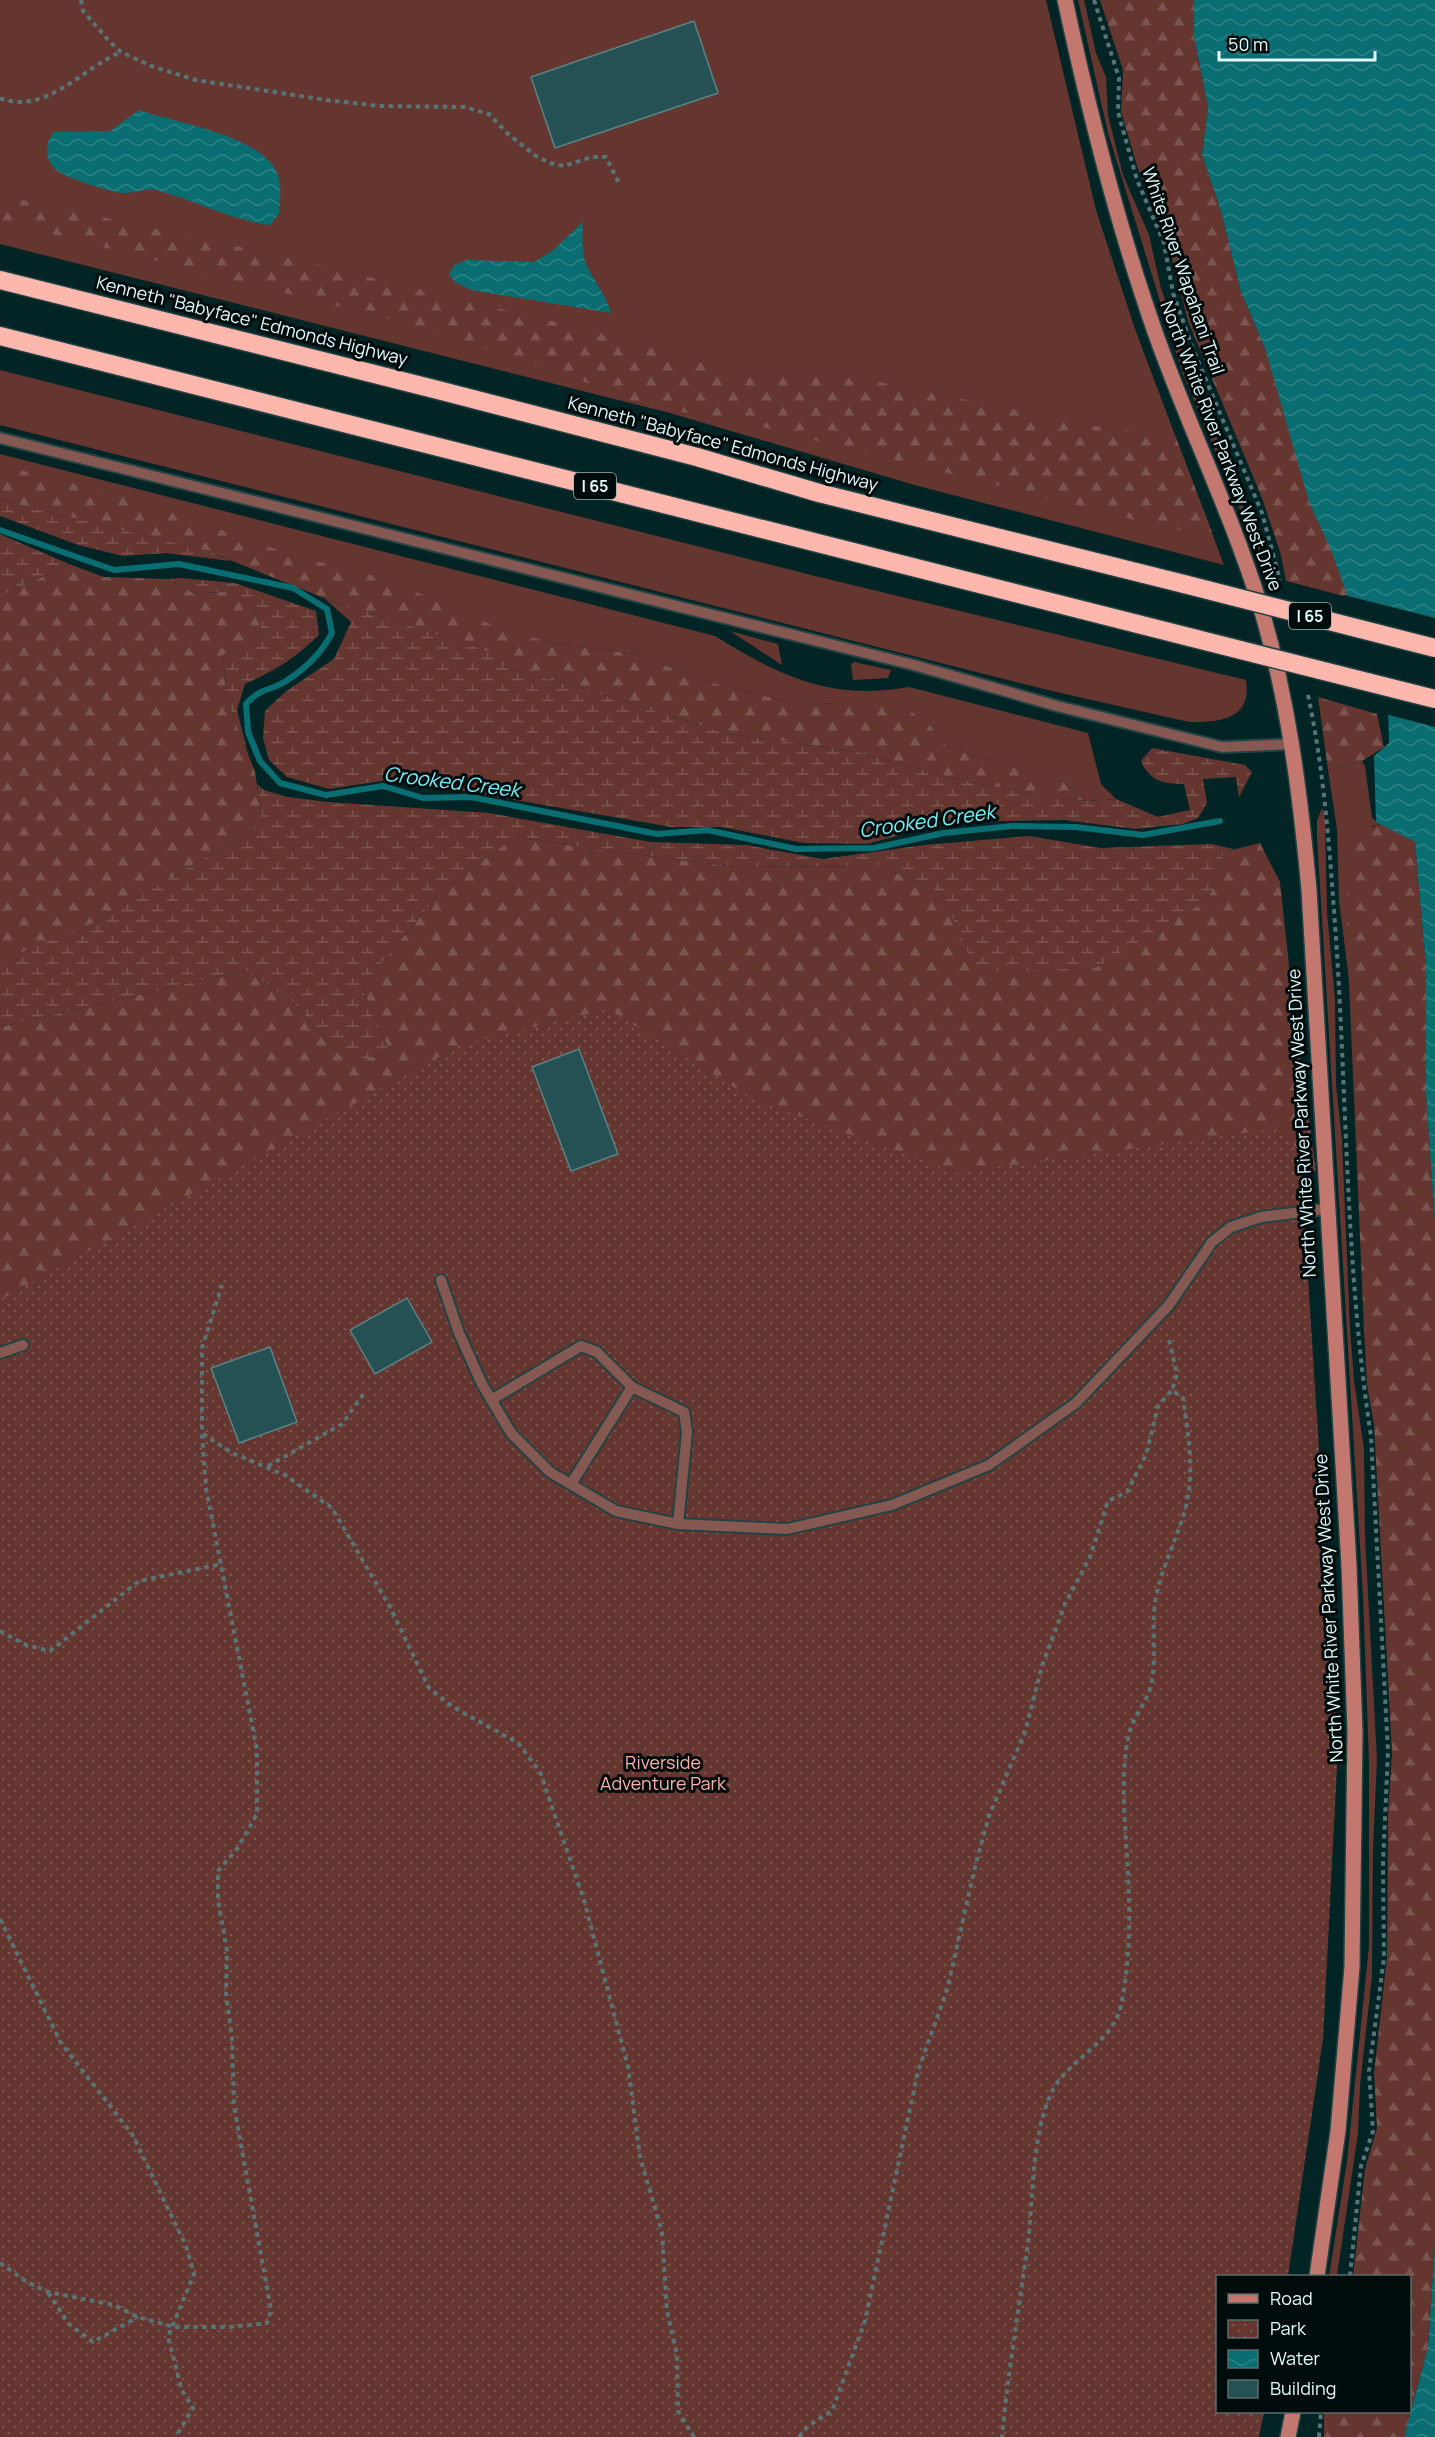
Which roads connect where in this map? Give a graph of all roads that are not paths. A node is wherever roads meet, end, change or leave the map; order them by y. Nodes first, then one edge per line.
1 (1065, 0) edge
2 (0, 280) edge
3 (0, 336) edge
4 (0, 438) edge
5 (1435, 648) edge
6 (1435, 699) edge
7 (1293, 744) junction
8 (1326, 1209) junction
9 (441, 1280) dead end
10 (23, 1345) dead end
11 (0, 1353) edge
12 (632, 1387) junction
13 (491, 1400) junction
14 (571, 1484) junction
15 (678, 1524) junction
16 (1317, 2275) edge
17 (1293, 2413) edge
18 (1288, 2437) edge

1 - 7 street, North White River Parkway West Drive
2 - 5 highway, Kenneth "Babyface" Edmonds Highway / I 65, bridge
3 - 6 highway, I 65, bridge
4 - 7 lane
7 - 8 street, North White River Parkway West Drive
8 - 15 lane
8 - 16 street, North White River Parkway West Drive
9 - 13 lane
10 - 11 lane
12 - 13 lane
12 - 14 lane
12 - 15 lane
13 - 14 lane
14 - 15 lane
17 - 18 street

